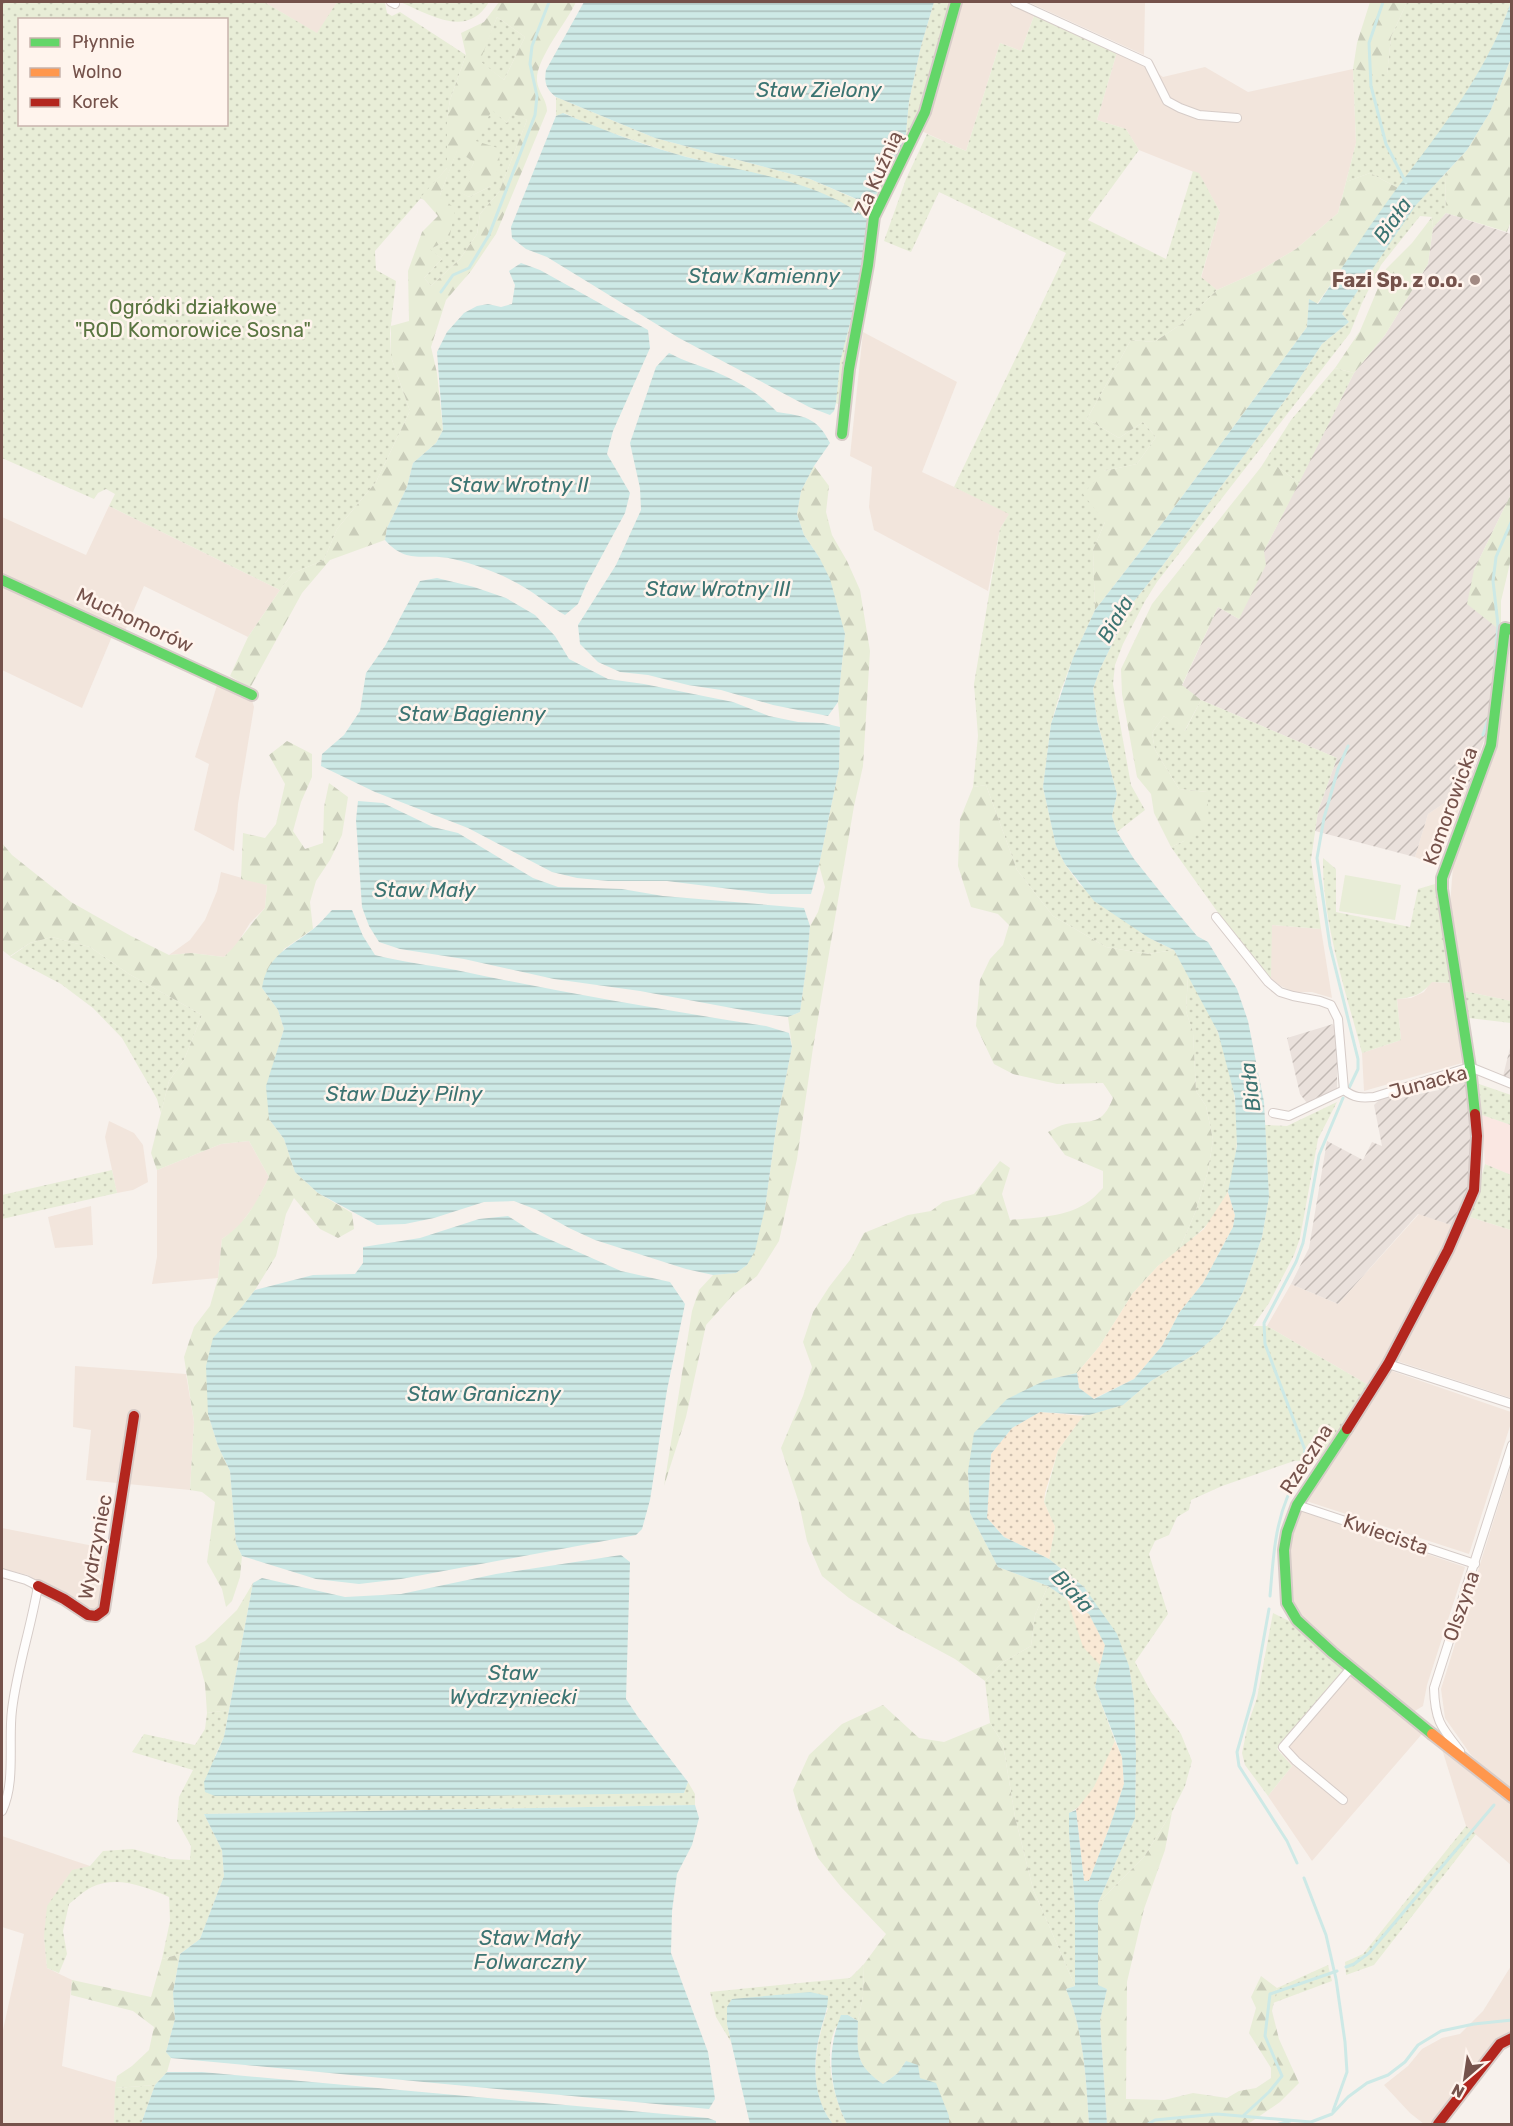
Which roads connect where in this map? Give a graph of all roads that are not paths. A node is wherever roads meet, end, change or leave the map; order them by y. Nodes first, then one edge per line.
1 (957, 2) edge
2 (1015, 2) edge
3 (1237, 118) dead end
4 (842, 434) dead end
5 (2, 580) edge
6 (1508, 629) edge
7 (252, 695) dead end
8 (1216, 916) dead end
9 (1470, 1067) junction
10 (1512, 1084) edge
11 (1344, 1089) junction
12 (1273, 1113) dead end
13 (1388, 1364) junction
14 (1512, 1404) edge
15 (134, 1416) dead end
16 (1512, 1445) edge
17 (1297, 1505) junction
18 (1474, 1564) junction
19 (2, 1573) edge
20 (38, 1586) junction
21 (1351, 1668) junction
22 (1467, 1760) junction
23 (1512, 1797) edge
24 (1343, 1800) dead end
25 (2, 1812) edge
26 (1512, 2038) edge
27 (1438, 2124) edge

1 - 4 street, Za Kuźnią
2 - 3 street
5 - 7 street, Muchomorów
6 - 9 street, Komorowicka
8 - 11 street
9 - 10 street, Junacka
9 - 11 street, Junacka
9 - 13 street, Rzeczna
11 - 12 street
13 - 14 street
13 - 17 street, Rzeczna
15 - 20 street, Wydrzyniec
16 - 18 street, Olszyna
17 - 18 street, Kwiecista
17 - 21 street, Rzeczna
18 - 22 street, Olszyna
19 - 20 street, Wydrzyniec
20 - 25 street
21 - 22 street, Rzeczna
21 - 24 street
22 - 23 street, Rzeczna
26 - 27 street

